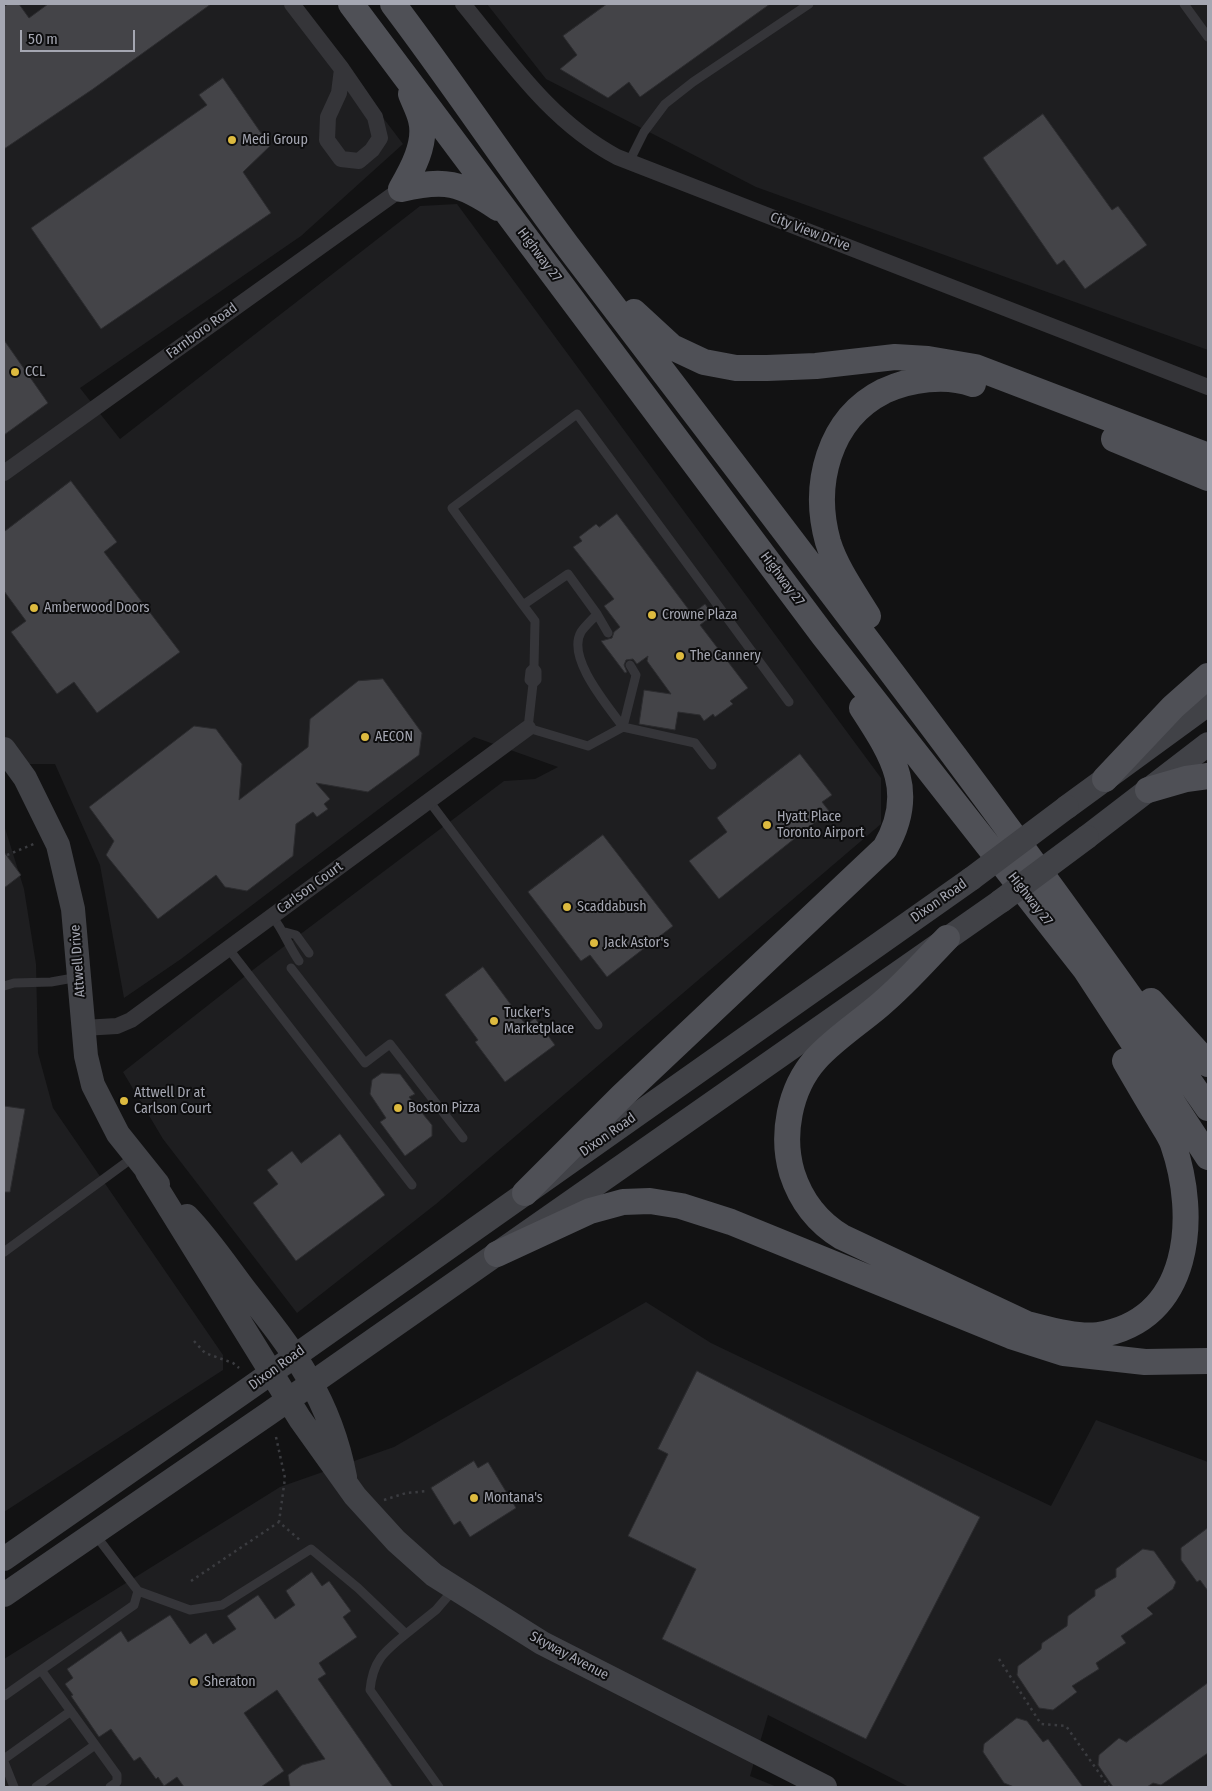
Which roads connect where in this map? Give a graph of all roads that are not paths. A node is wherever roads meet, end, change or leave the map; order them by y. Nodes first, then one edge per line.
1 (292, 4) edge
2 (351, 4) edge
3 (392, 4) edge
4 (463, 4) edge
5 (809, 4) edge
6 (1184, 4) edge
7 (1208, 37) edge
8 (342, 69) junction
9 (402, 71) junction
10 (629, 162) junction
11 (401, 189) junction
12 (509, 216) junction
13 (563, 240) junction
14 (1208, 386) edge
15 (1208, 456) edge
16 (4, 473) edge
17 (1208, 478) edge
18 (523, 605) junction
19 (596, 614) junction
20 (608, 633) dead end
21 (824, 634) junction
22 (630, 665) dead end
23 (1208, 676) edge
24 (903, 686) junction
25 (789, 702) dead end
26 (1208, 704) edge
27 (623, 727) junction
28 (528, 728) junction
29 (1208, 744) edge
30 (4, 749) edge
31 (712, 765) dead end
32 (1208, 776) edge
33 (1106, 779) junction
34 (1148, 790) junction
35 (429, 802) junction
36 (272, 916) junction
37 (285, 932) junction
38 (947, 938) junction
39 (228, 948) junction
40 (309, 953) dead end
41 (299, 961) dead end
42 (291, 968) dead end
43 (1085, 969) junction
44 (1114, 971) junction
45 (79, 977) junction
46 (4, 986) edge
47 (598, 1025) dead end
48 (83, 1028) junction
49 (1208, 1064) edge
50 (1208, 1108) edge
51 (463, 1138) dead end
52 (1208, 1158) edge
53 (141, 1164) junction
54 (412, 1185) dead end
55 (525, 1193) junction
56 (4, 1252) edge
57 (497, 1254) junction
58 (296, 1354) junction
59 (1208, 1361) edge
60 (272, 1372) junction
61 (311, 1382) junction
62 (288, 1400) junction
63 (346, 1481) junction
64 (94, 1533) junction
65 (13, 1550) edge
66 (455, 1588) junction
67 (138, 1591) junction
68 (4, 1595) edge
69 (406, 1634) junction
70 (41, 1670) junction
71 (4, 1696) edge
72 (71, 1711) junction
73 (95, 1745) junction
74 (4, 1760) edge
75 (14, 1787) edge
76 (36, 1787) edge
77 (110, 1787) edge
78 (439, 1787) edge
79 (825, 1787) edge

1 - 8 street
2 - 9 main road, Highway 27
3 - 13 main road, Highway 27
4 - 10 street, City View Drive
5 - 10 lane
6 - 7 lane
8 - 8 street
9 - 11 main road
9 - 12 main road, Highway 27
10 - 14 street, City View Drive
11 - 12 main road
11 - 16 street, Farnboro Road
12 - 21 main road, Highway 27
13 - 15 main road
13 - 24 main road, Highway 27
17 - 24 main road
18 - 19 lane
18 - 25 lane
18 - 28 lane
19 - 20 lane
19 - 27 lane
21 - 43 main road, Highway 27
21 - 55 main road
22 - 27 lane
23 - 33 main road
24 - 44 main road, Highway 27
26 - 33 main road, Dixon Road
27 - 28 lane
27 - 31 lane
28 - 35 street, Carlson Court
29 - 34 main road
30 - 45 main road, Attwell Drive
32 - 34 main road
33 - 55 main road, Dixon Road, bridge
34 - 38 main road, bridge
35 - 36 street, Carlson Court
35 - 47 lane
36 - 37 lane
36 - 39 street, Carlson Court
37 - 40 lane
37 - 41 lane
38 - 43 main road
38 - 57 main road
39 - 48 street, Carlson Court
39 - 54 lane
42 - 51 lane
43 - 52 main road, Highway 27
44 - 49 main road
44 - 50 main road, Highway 27
45 - 46 lane
45 - 48 main road, Attwell Drive
48 - 53 main road, Attwell Drive
53 - 56 lane
53 - 58 main road, Attwell Drive
53 - 60 main road, Attwell Drive
55 - 58 main road, Dixon Road
57 - 59 main road
57 - 61 main road
58 - 60 main road, Dixon Road
58 - 61 main road, Attwell Drive
60 - 62 main road, Attwell Drive
60 - 65 main road, Dixon Road
61 - 62 main road
61 - 63 main road, Skyway Avenue
62 - 63 main road, Skyway Avenue
62 - 64 main road
63 - 66 main road, Skyway Avenue
64 - 67 lane
64 - 68 main road
66 - 69 lane
66 - 79 main road, Skyway Avenue
67 - 69 lane
67 - 70 lane
69 - 78 lane
70 - 71 lane
70 - 72 lane
72 - 73 lane
72 - 74 lane
73 - 76 lane
73 - 77 lane
74 - 75 lane

